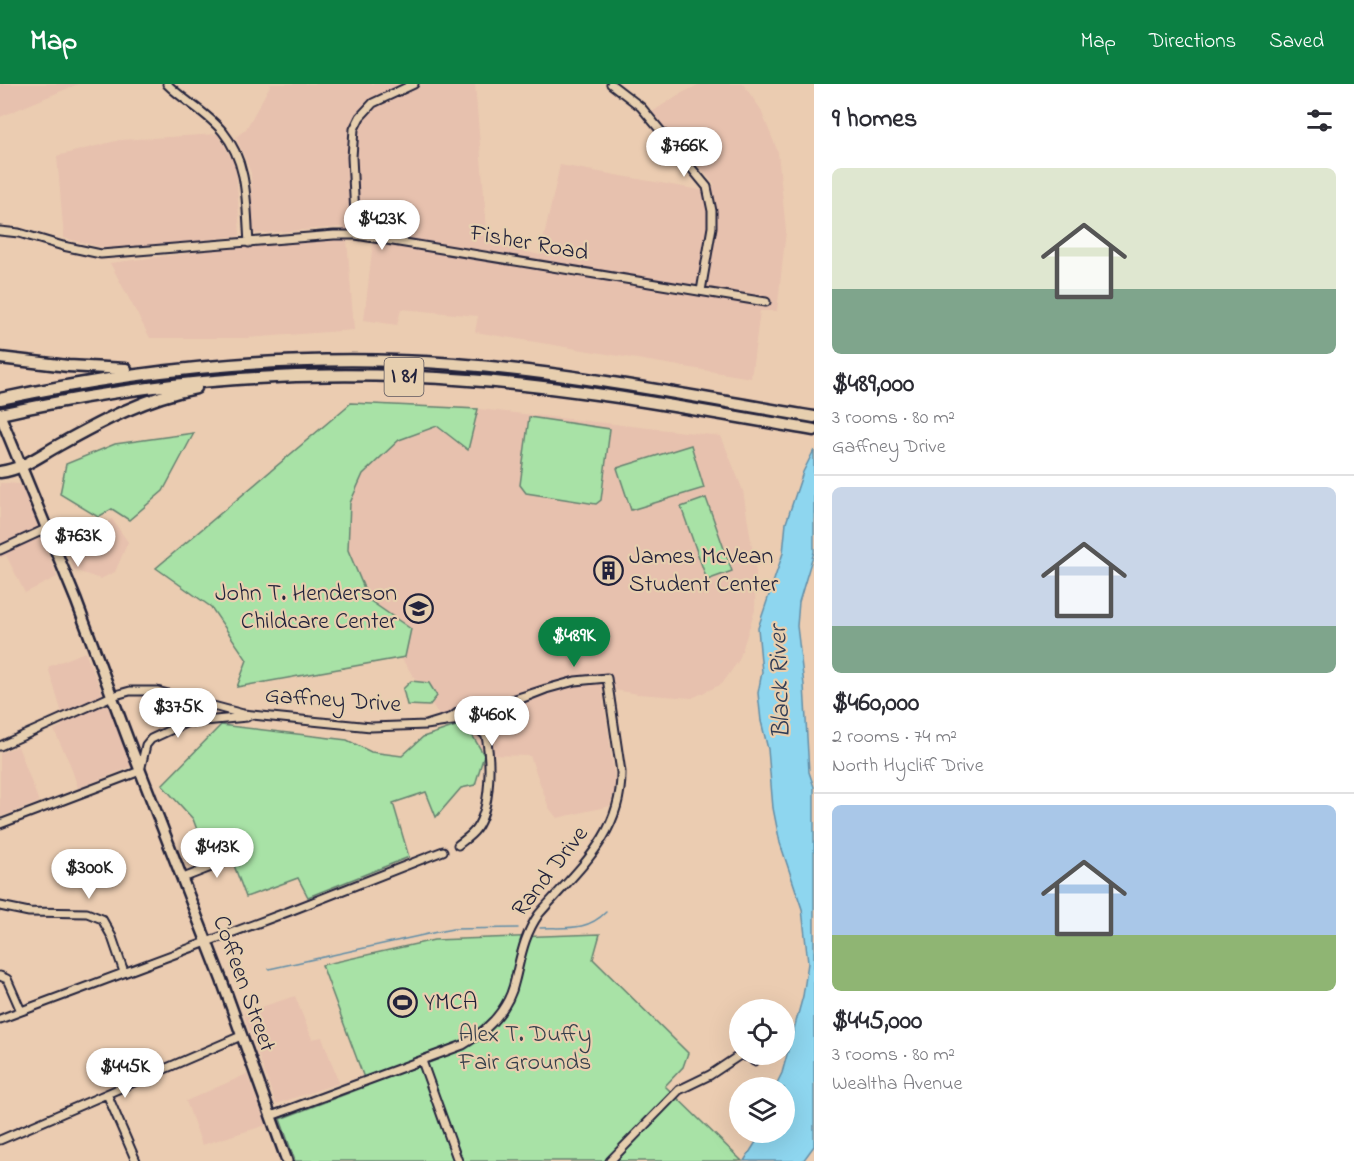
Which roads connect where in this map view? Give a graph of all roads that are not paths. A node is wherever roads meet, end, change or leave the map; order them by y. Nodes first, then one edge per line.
1 (167, 84) edge
2 (414, 84) edge
3 (611, 84) edge
4 (0, 231) edge
5 (356, 235) junction
6 (249, 243) junction
7 (701, 291) junction
8 (766, 302) dead end
9 (0, 358) edge
10 (210, 366) junction
11 (247, 378) junction
12 (0, 399) edge
13 (0, 414) edge
14 (813, 416) edge
15 (810, 430) edge
16 (23, 467) junction
17 (0, 472) edge
18 (48, 528) junction
19 (0, 550) edge
20 (546, 689) junction
21 (112, 696) junction
22 (209, 705) junction
23 (481, 705) junction
24 (464, 708) junction
25 (263, 716) junction
26 (483, 716) junction
27 (469, 720) junction
28 (184, 723) junction
29 (426, 725) junction
30 (486, 736) junction
31 (0, 746) edge
32 (140, 771) junction
33 (0, 824) edge
34 (458, 845) dead end
35 (443, 851) dead end
36 (242, 855) dead end
37 (183, 878) junction
38 (0, 906) edge
39 (206, 941) junction
40 (124, 972) junction
41 (0, 976) edge
42 (21, 1011) junction
43 (0, 1019) edge
44 (241, 1036) junction
45 (729, 1060) edge
46 (422, 1061) junction
47 (107, 1094) junction
48 (271, 1116) junction
49 (0, 1140) edge
50 (136, 1161) edge
51 (287, 1161) edge
52 (458, 1161) edge
53 (609, 1161) edge

1 - 6 street
2 - 5 street
3 - 7 street
4 - 6 street, Fisher Road
5 - 6 street, Fisher Road
5 - 7 street, Fisher Road
7 - 8 street, Fisher Road
9 - 10 highway
10 - 12 highway, I 81
10 - 14 highway, I 81
11 - 13 highway, I 81
11 - 15 highway, I 81
11 - 16 highway
13 - 16 main road, Coffeen Street
16 - 17 highway
16 - 18 main road, Coffeen Street
18 - 19 street
18 - 21 main road, Coffeen Street
20 - 23 street
20 - 26 street
20 - 46 street, Rand Drive
21 - 22 street, Gaffney Drive
21 - 31 street, Gaffney Drive
21 - 32 main road, Coffeen Street
22 - 25 street, Gaffney Drive
22 - 28 street
23 - 24 street
23 - 26 street
24 - 27 street
24 - 29 street, Gaffney Drive
25 - 28 street
25 - 29 street, Gaffney Drive
26 - 27 street
26 - 30 street
27 - 29 street, Gaffney Drive
27 - 30 street
28 - 32 street
30 - 34 street
32 - 33 street
32 - 37 main road, Coffeen Street
35 - 39 street
36 - 37 street
37 - 39 main road, Coffeen Street
38 - 40 street
39 - 40 street
39 - 44 main road, Coffeen Street
40 - 42 street
41 - 42 street
42 - 43 street
44 - 47 street
44 - 48 main road, Coffeen Street
45 - 53 street
46 - 48 street, Rand Drive
46 - 52 street
47 - 49 street
47 - 50 street
48 - 51 main road, Coffeen Street

